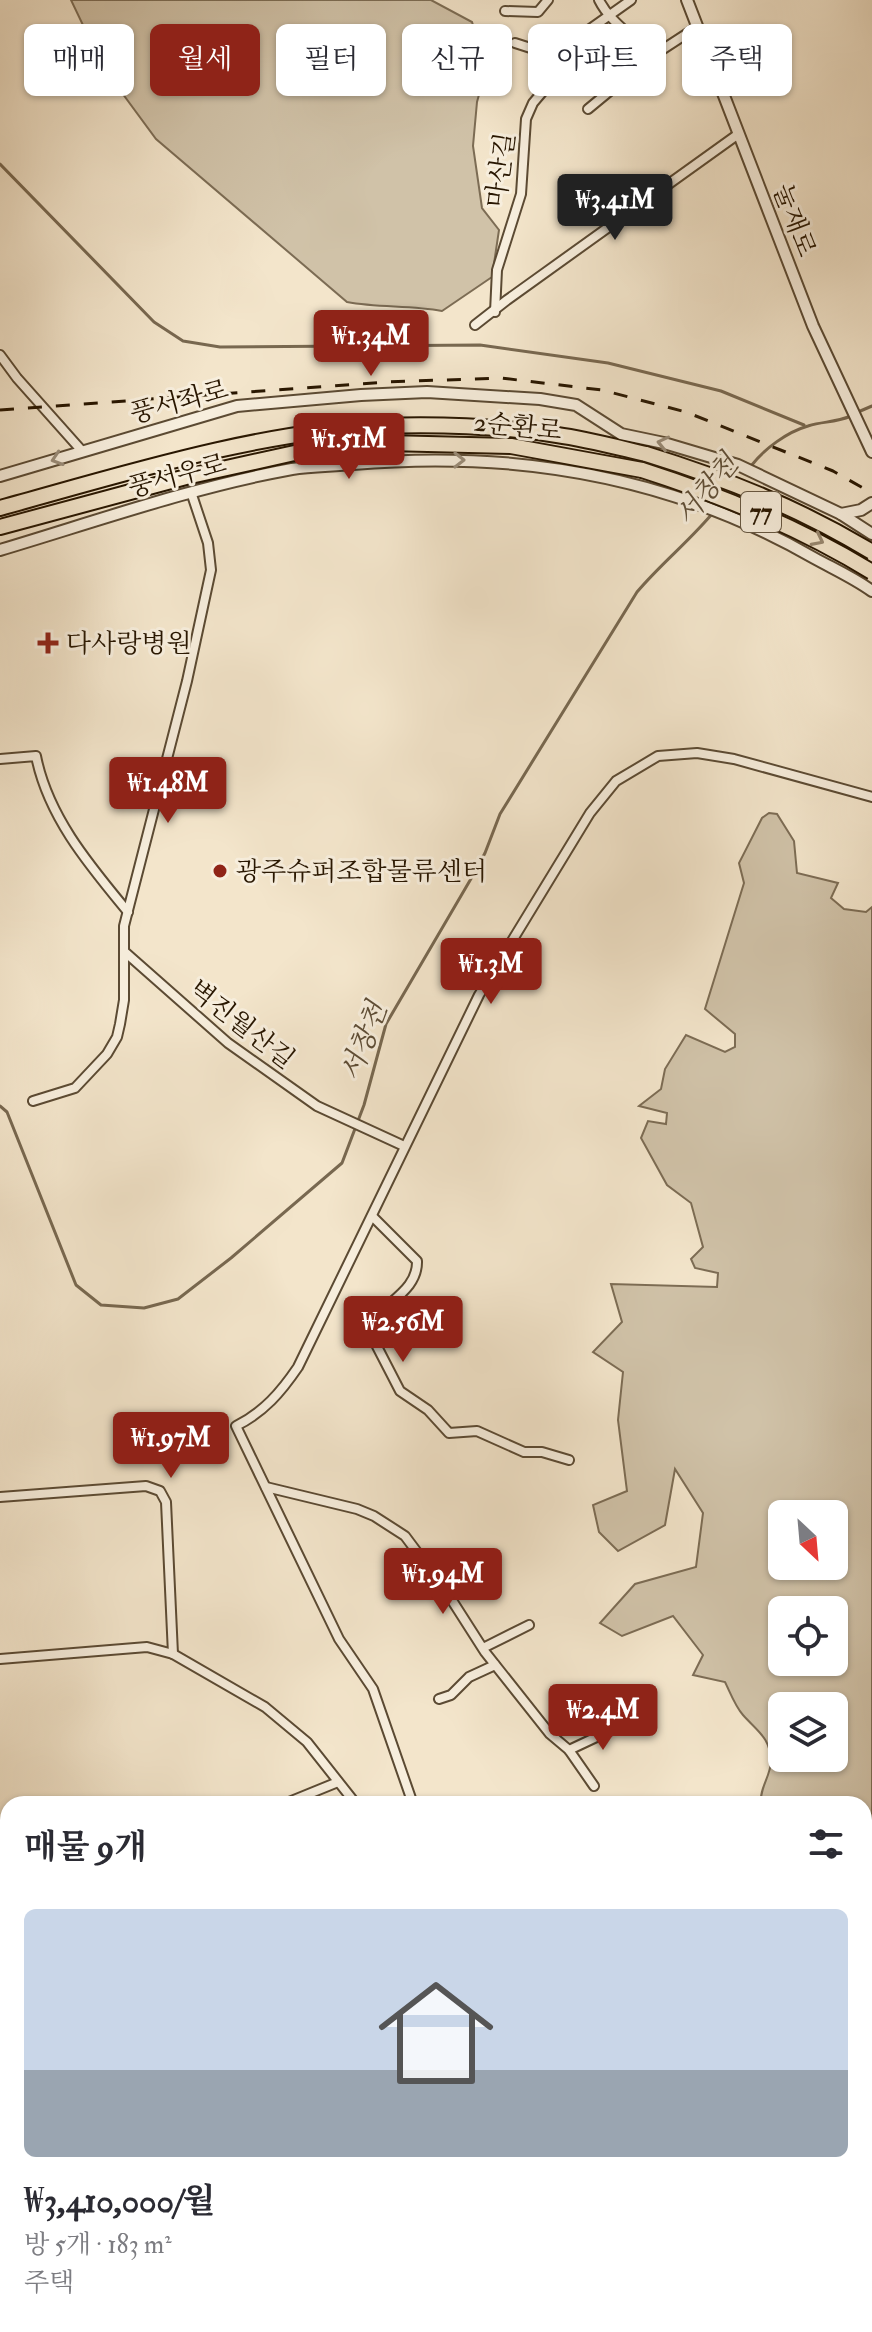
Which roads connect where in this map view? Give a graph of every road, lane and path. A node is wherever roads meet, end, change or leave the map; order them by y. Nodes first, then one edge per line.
1 (548, 0) edge
2 (599, 0) edge
3 (631, 0) edge
4 (687, 0) edge
5 (505, 11) dead end
6 (609, 16) junction
7 (598, 24) edge
8 (617, 24) edge
9 (696, 24) edge
10 (515, 43) dead end
11 (528, 47) edge
12 (539, 96) edge
13 (604, 96) edge
14 (723, 96) edge
15 (588, 109) dead end
16 (737, 135) junction
17 (495, 312) junction
18 (475, 325) dead end
19 (0, 355) edge
20 (870, 448) edge
21 (82, 451) junction
22 (0, 476) edge
23 (191, 492) junction
24 (872, 503) edge
25 (0, 508) edge
26 (841, 514) junction
27 (858, 524) junction
28 (0, 527) edge
29 (872, 534) edge
30 (0, 550) edge
31 (872, 552) edge
32 (813, 557) junction
33 (872, 572) edge
34 (872, 591) edge
35 (0, 759) edge
36 (872, 797) edge
37 (128, 912) junction
38 (126, 953) junction
39 (33, 1101) dead end
40 (404, 1146) junction
41 (372, 1216) junction
42 (569, 1460) dead end
43 (266, 1487) junction
44 (0, 1497) edge
45 (529, 1625) dead end
46 (483, 1648) junction
47 (173, 1654) junction
48 (0, 1659) edge
49 (495, 1665) junction
50 (439, 1699) dead end
51 (622, 1725) dead end
52 (569, 1750) junction
53 (338, 1782) junction
54 (594, 1786) dead end
55 (304, 1796) edge
56 (349, 1796) edge
57 (410, 1796) edge

1 - 5 street
2 - 6 street
3 - 6 street, 마산길
4 - 9 street, 눌재로
6 - 7 street, 마산길
6 - 8 street
10 - 11 street
12 - 17 street, 마산길
13 - 15 street
14 - 16 street, 눌재로
16 - 17 street
16 - 20 street, 눌재로
17 - 18 street
19 - 21 street
21 -> 22 street, 풍서좌로
26 -> 21 street, 풍서좌로
23 - 30 street, 풍서우로
23 -> 32 street, 풍서우로
23 - 37 street
24 - 26 street
25 - 31 highway, 2순환로 / 77, bridge
26 - 27 street, 풍서좌로
27 - 29 street, 풍서좌로
27 - 32 street
28 -> 33 highway, 2순환로 / 77, bridge
32 - 34 street, 풍서우로
35 - 37 street
36 - 40 street
37 - 38 street
38 - 39 street
38 - 40 street, 벽진월산길
40 - 41 street
41 - 42 street
41 - 43 street
43 - 46 street
43 - 57 street
44 - 47 street
45 - 46 street
46 - 49 street
47 - 48 street
47 - 53 street
49 - 50 street
49 - 52 street
51 - 52 street
52 - 54 street
53 - 55 street
53 - 56 street

